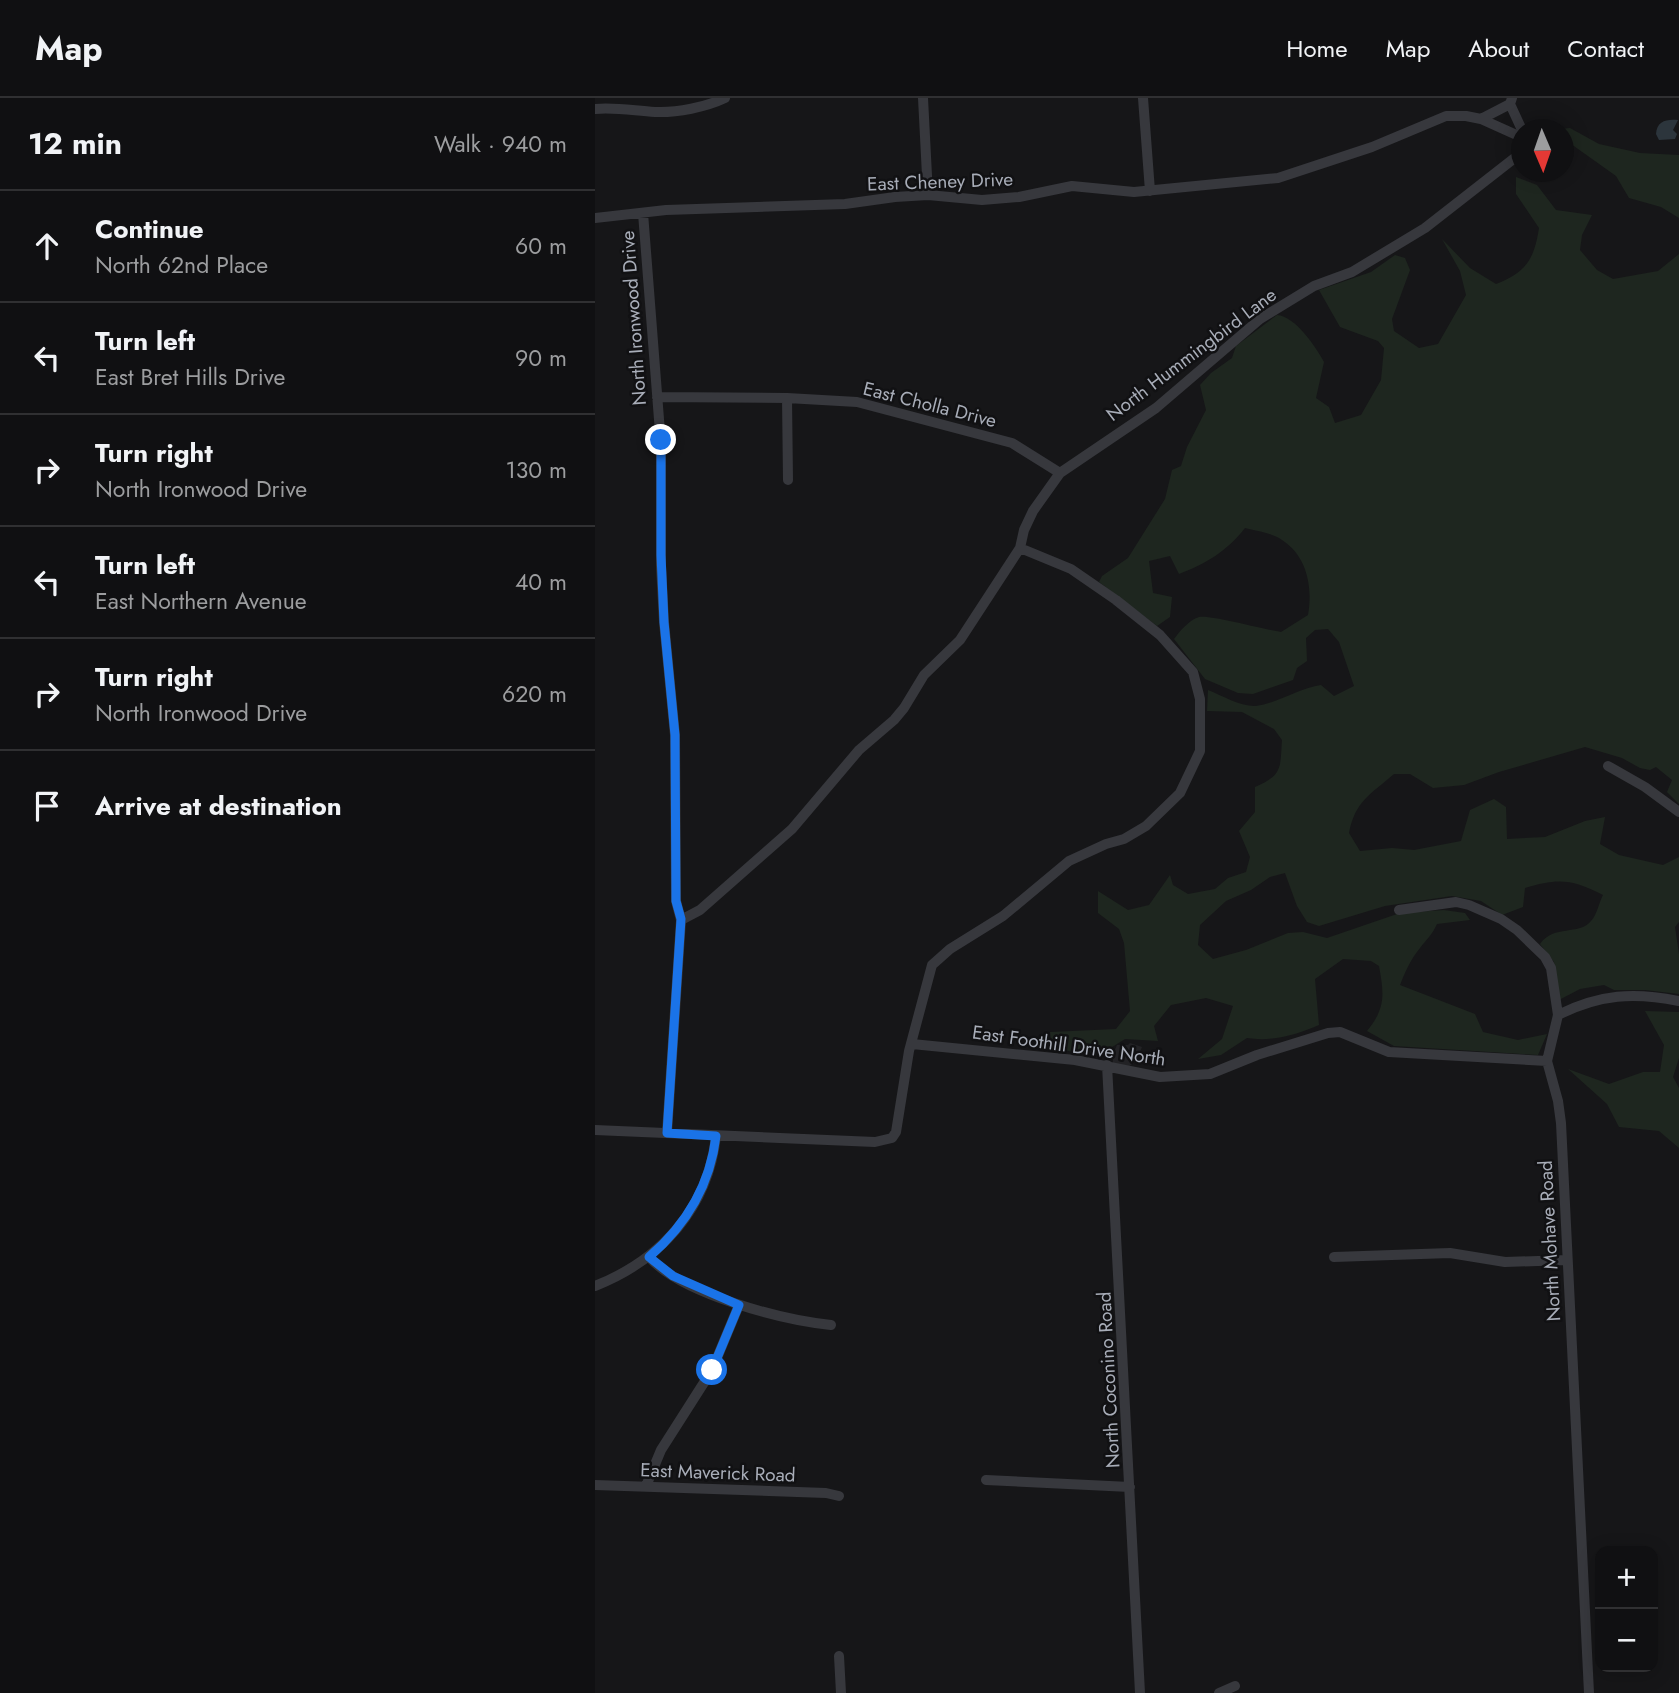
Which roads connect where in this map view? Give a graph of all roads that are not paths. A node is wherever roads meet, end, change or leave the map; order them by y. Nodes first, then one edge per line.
1 (725, 98) edge
2 (923, 98) edge
3 (1143, 98) edge
4 (1511, 101) edge
5 (595, 109) edge
6 (1481, 119) junction
7 (1518, 119) edge
8 (1511, 132) edge
9 (1511, 161) edge
10 (1150, 191) junction
11 (928, 195) junction
12 (643, 213) junction
13 (595, 218) edge
14 (657, 397) junction
15 (787, 398) junction
16 (1060, 473) junction
17 (788, 480) dead end
18 (1020, 548) junction
19 (1608, 766) dead end
20 (1679, 812) edge
21 (1399, 911) dead end
22 (681, 919) junction
23 (1679, 1000) edge
24 (1559, 1014) junction
25 (912, 1044) junction
26 (1547, 1061) junction
27 (1107, 1065) junction
28 (595, 1130) edge
29 (667, 1133) junction
30 (716, 1136) junction
31 (649, 1257) junction
32 (1334, 1257) dead end
33 (1567, 1260) junction
34 (595, 1286) edge
35 (739, 1305) junction
36 (831, 1325) dead end
37 (986, 1480) dead end
38 (595, 1485) edge
39 (646, 1486) junction
40 (1130, 1487) junction
41 (839, 1496) dead end
42 (839, 1656) dead end
43 (1235, 1686) dead end
44 (841, 1693) edge
45 (1140, 1693) edge
46 (1219, 1693) edge
47 (1588, 1693) edge

1 - 5 street
2 - 11 street
3 - 10 street
4 - 6 street
4 - 7 street
6 - 8 street, East Cheney Drive
6 - 10 street, East Cheney Drive
9 - 16 street, North Hummingbird Lane
10 - 11 street, East Cheney Drive
11 - 12 street, East Cheney Drive
12 - 13 street, East Cheney Drive
12 - 14 street, North Ironwood Drive
14 - 15 street, East Cholla Drive
14 - 22 street, North Ironwood Drive
15 - 16 street, East Cholla Drive
15 - 17 street
16 - 18 street
18 - 22 street
18 - 25 street
19 - 20 street
21 - 24 street
22 - 29 street, North Ironwood Drive
23 - 24 street
24 - 26 street
25 - 27 street, East Foothill Drive North
25 - 30 street
26 - 27 street, East Foothill Drive North
26 - 33 street, North Mohave Road
27 - 40 street, North Coconino Road
28 - 29 street
29 - 30 street
30 - 31 street
31 - 34 street
31 - 35 street
32 - 33 street
33 - 47 street, North Mohave Road
35 - 36 street
35 - 39 street
37 - 40 street
38 - 39 street, East Maverick Road
39 - 41 street, East Maverick Road
40 - 45 street, North Coconino Road
42 - 44 street
43 - 46 street

